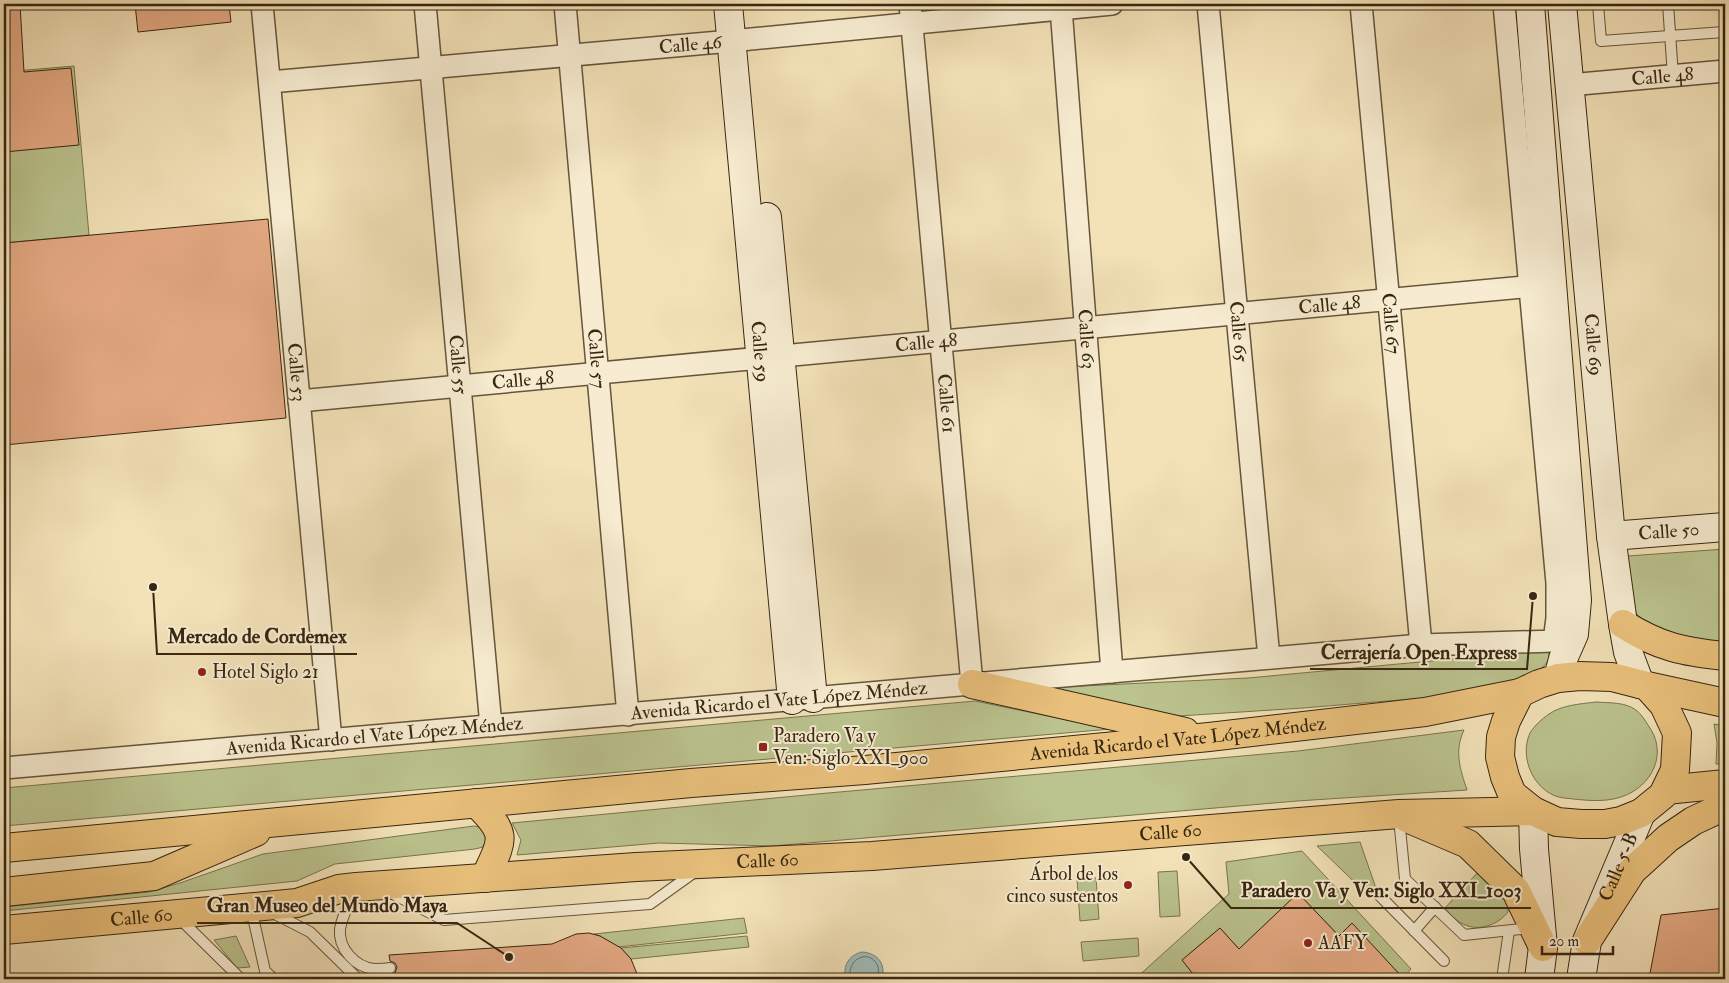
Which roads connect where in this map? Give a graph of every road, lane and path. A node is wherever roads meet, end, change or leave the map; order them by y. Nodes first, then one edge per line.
1 (262, 4) edge
2 (425, 4) edge
3 (566, 4) edge
4 (728, 4) edge
5 (746, 4) edge
6 (1112, 4) edge
7 (1208, 4) edge
8 (1361, 4) edge
9 (1504, 4) edge
10 (1530, 4) edge
11 (1562, 4) edge
12 (1598, 4) edge
13 (1668, 4) edge
14 (1062, 8) junction
15 (911, 13) edge
16 (1724, 32) dead end
17 (1670, 36) junction
18 (740, 40) junction
19 (570, 54) junction
20 (430, 67) junction
21 (1725, 71) edge
22 (1673, 76) junction
23 (270, 82) junction
24 (1569, 85) junction
25 (1542, 285) junction
26 (1389, 299) junction
27 (1237, 313) junction
28 (1086, 327) junction
29 (941, 341) junction
30 (771, 357) junction
31 (596, 373) junction
32 (460, 386) junction
33 (299, 401) junction
34 (1552, 408) junction
35 (1725, 527) edge
36 (1611, 536) junction
37 (1623, 624) junction
38 (1554, 640) joint
39 (1421, 645) junction
40 (1725, 656) edge
41 (1269, 658) junction
42 (1112, 672) junction
43 (1558, 678) junction
44 (972, 684) junction
45 (1644, 685) junction
46 (1520, 693) junction
47 (802, 699) junction
48 (1725, 703) edge
49 (628, 715) junction
50 (491, 726) junction
51 (1208, 737) junction
52 (331, 740) junction
53 (4, 768) edge
54 (1725, 784) edge
55 (1666, 790) junction
56 (476, 803) junction
57 (1725, 806) edge
58 (1533, 811) junction
59 (1641, 813) junction
60 (1399, 814) junction
61 (278, 822) junction
62 (4, 848) edge
63 (706, 864) junction
64 (485, 878) junction
65 (367, 886) junction
66 (4, 892) edge
67 (1378, 894) dead end
68 (256, 907) junction
69 (1435, 908) junction
70 (176, 914) junction
71 (4, 930) edge
72 (1414, 931) junction
73 (1529, 935) junction
74 (1587, 941) junction
75 (1444, 961) dead end
76 (390, 968) dead end
77 (241, 979) edge
78 (274, 979) edge
79 (358, 979) edge
80 (1502, 979) edge
81 (1539, 979) edge
82 (1581, 979) edge

1 - 23 street, Calle 53
2 - 20 street, Calle 55
3 - 19 street, Calle 57
4 - 18 street, Calle 59
5 - 18 street, Calle 59
6 - 14 street, Calle 46
7 - 27 street, Calle 65
8 - 26 street, Calle 67
9 - 25 street, Calle 69
10 - 25 street, Calle 69
11 - 24 street, Calle 69
12 - 17 lane
13 - 17 lane
14 - 15 street, Calle 46
14 - 28 street, Calle 63
15 - 18 street, Calle 46
15 - 29 street, Calle 61
16 - 17 lane
17 - 22 lane
18 - 19 street, Calle 46
18 - 30 street, Calle 59
19 - 20 street, Calle 46
19 - 31 street, Calle 57
20 - 23 street, Calle 46
20 - 32 street, Calle 55
21 - 22 street, Calle 48
22 - 24 street, Calle 48
23 - 33 street, Calle 53
24 - 36 street, Calle 69
25 - 26 street, Calle 48
25 - 34 street, Calle 69
26 - 27 street, Calle 48
26 - 39 street, Calle 67
27 - 28 street, Calle 48
27 - 41 street, Calle 65
28 - 29 street, Calle 48
28 - 42 street, Calle 63
29 - 30 street, Calle 48
29 - 44 street, Calle 61
30 - 31 street, Calle 48
30 - 47 street, Calle 59
31 - 32 street, Calle 48
31 - 49 street, Calle 57
32 - 33 street, Calle 48
32 - 50 street, Calle 55
33 - 52 street, Calle 53
34 - 38 street, Calle 69
34 - 43 street, Calle 69
35 - 36 street, Calle 50
36 - 37 street, Calle 69
37 - 40 main road
37 - 45 street, Calle 69
38 - 39 street, Avenida Ricardo el Vate López Méndez
39 - 41 street, Avenida Ricardo el Vate López Méndez
41 - 42 street, Avenida Ricardo el Vate López Méndez
42 - 44 street, Avenida Ricardo el Vate López Méndez
43 - 45 main road
43 - 46 main road
44 - 47 street, Avenida Ricardo el Vate López Méndez
44 - 51 main road
45 - 48 main road
45 - 55 main road
46 - 51 main road, Avenida Ricardo el Vate López Méndez
46 - 58 main road
47 - 49 street, Avenida Ricardo el Vate López Méndez
49 - 50 street, Avenida Ricardo el Vate López Méndez
50 - 52 street, Avenida Ricardo el Vate López Méndez
51 - 56 main road, Avenida Ricardo el Vate López Méndez
52 - 53 street, Avenida Ricardo el Vate López Méndez
54 - 55 main road
55 - 59 main road
56 - 61 main road, Avenida Ricardo el Vate López Méndez
56 - 64 main road
57 - 74 main road
58 - 59 main road
58 - 60 main road, Calle 60
58 - 73 street
59 - 74 street, Calle 5-B
60 - 63 main road, Calle 60
60 - 69 lane
60 - 73 main road
61 - 62 main road, Avenida Ricardo el Vate López Méndez
61 - 66 main road
63 - 64 main road, Calle 60
63 - 65 lane
64 - 65 main road, Calle 60
65 - 68 main road, Calle 60
65 - 76 lane
67 - 72 lane
68 - 70 main road, Calle 60
68 - 78 lane
68 - 79 lane
69 - 72 lane
69 - 73 lane
70 - 71 main road, Calle 60
70 - 77 lane
72 - 75 lane
73 - 80 lane
73 - 81 street
74 - 82 street, Calle 5-B

